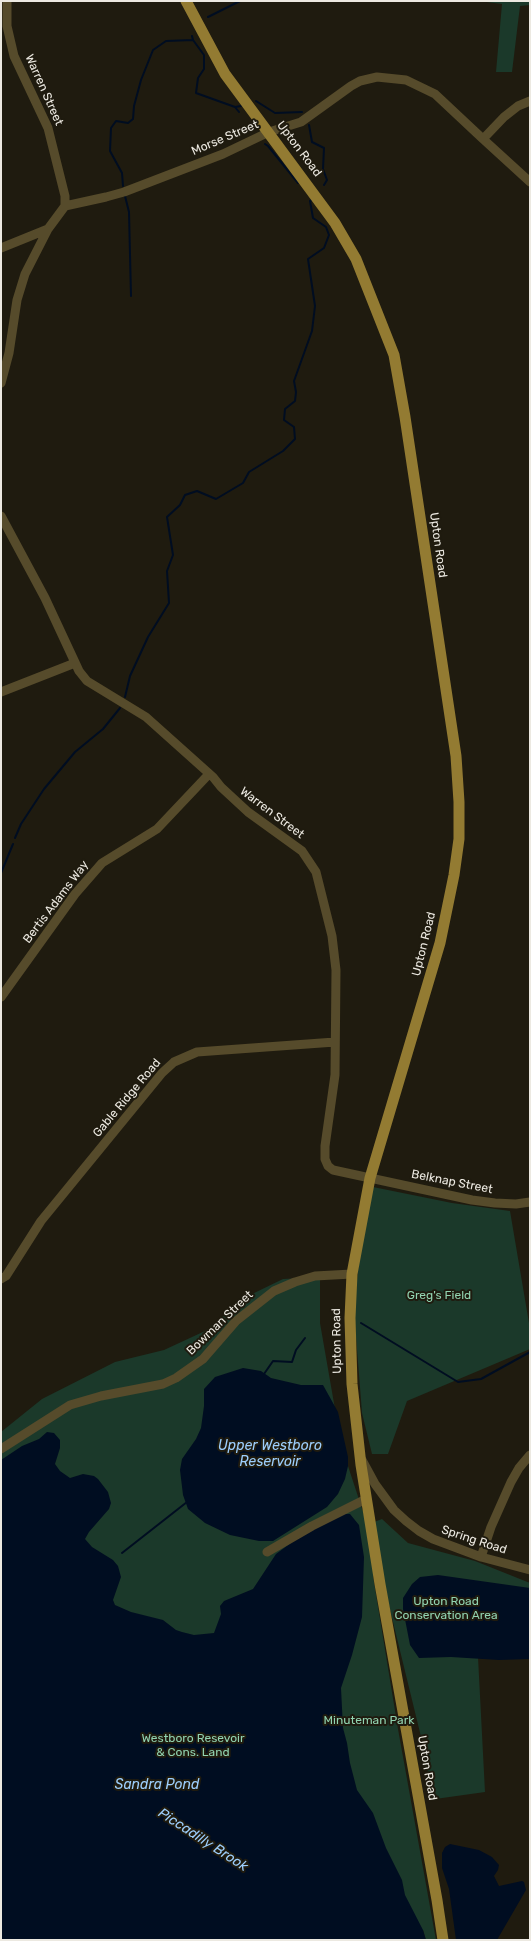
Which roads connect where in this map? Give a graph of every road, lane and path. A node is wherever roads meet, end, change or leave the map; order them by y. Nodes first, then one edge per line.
1 (7, 1) edge
2 (186, 1) edge
3 (530, 101) edge
4 (269, 132) junction
5 (483, 139) junction
6 (530, 182) edge
7 (65, 206) junction
8 (48, 229) junction
9 (1, 248) edge
10 (1, 383) edge
11 (1, 516) edge
12 (75, 663) junction
13 (1, 692) edge
14 (209, 774) junction
15 (1, 997) edge
16 (335, 1042) junction
17 (370, 1178) junction
18 (530, 1202) edge
19 (352, 1274) junction
20 (1, 1279) edge
21 (1, 1449) edge
22 (530, 1455) edge
23 (360, 1457) junction
24 (366, 1499) junction
25 (267, 1552) dead end
26 (481, 1557) junction
27 (530, 1570) edge
28 (442, 1940) edge

1 - 7 street, Warren Street
2 - 4 main road, Upton Road
3 - 5 street
4 - 5 street, Morse Street
4 - 7 street, Morse Street
4 - 17 main road, Upton Road
5 - 6 street, Morse Street
7 - 8 street
8 - 9 street
8 - 10 street
11 - 12 street, Warren Street
12 - 13 street
12 - 14 street, Warren Street
14 - 15 street, Bertis Adams Way
14 - 16 street, Warren Street
16 - 17 street, Warren Street
16 - 20 street, Gable Ridge Road
17 - 18 street, Belknap Street
17 - 19 main road, Upton Road
19 - 21 street, Bowman Street
19 - 23 main road, Upton Road
22 - 26 street
23 - 24 main road, Upton Road
23 - 26 street, Spring Road
24 - 25 street
24 - 28 main road, Upton Road
26 - 27 street, Spring Road

